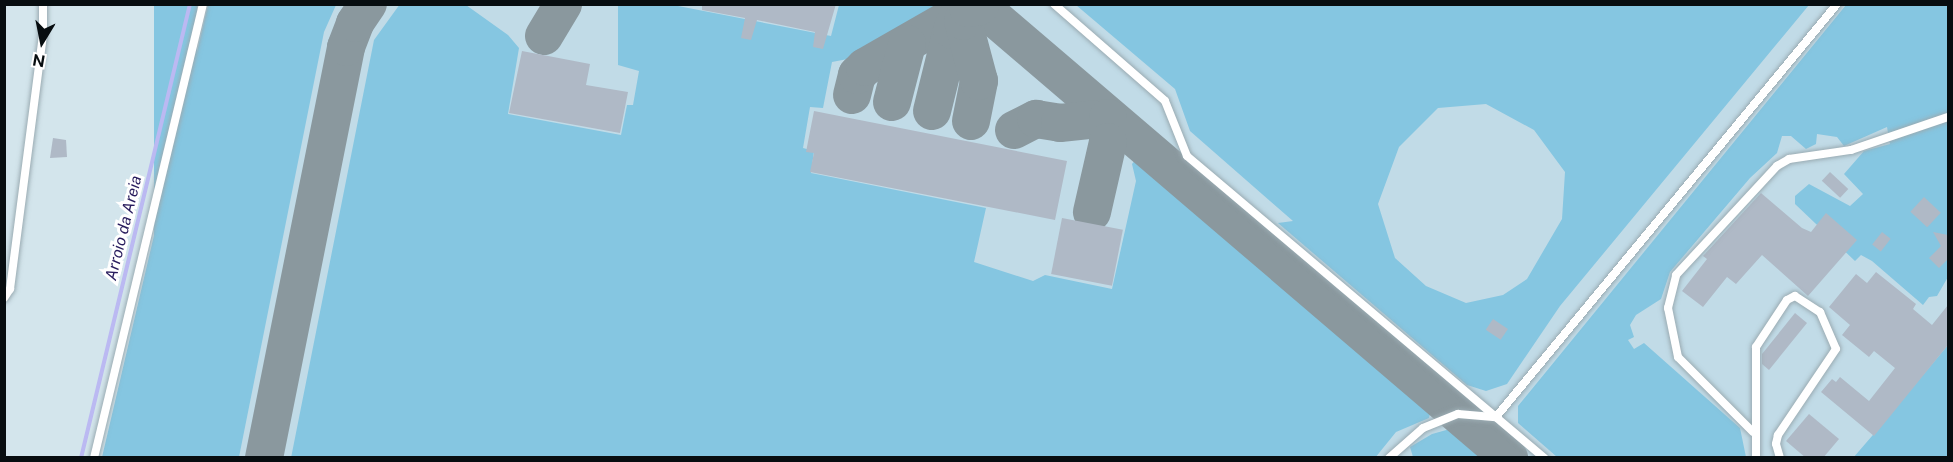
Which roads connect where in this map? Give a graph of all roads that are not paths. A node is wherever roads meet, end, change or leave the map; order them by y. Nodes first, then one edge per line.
1 (43, 4) edge
2 (203, 4) edge
3 (1054, 4) edge
4 (1837, 4) edge
5 (1948, 117) edge
6 (4, 298) edge
7 (1496, 417) junction
8 (1753, 432) junction
9 (94, 458) edge
10 (1389, 458) edge
11 (1544, 458) edge
12 (1756, 458) edge
13 (1780, 458) edge

1 - 6 lane
2 - 9 lane
3 - 7 lane
4 - 7 lane
5 - 8 lane
7 - 10 lane
7 - 11 lane
8 - 12 lane
8 - 13 lane

